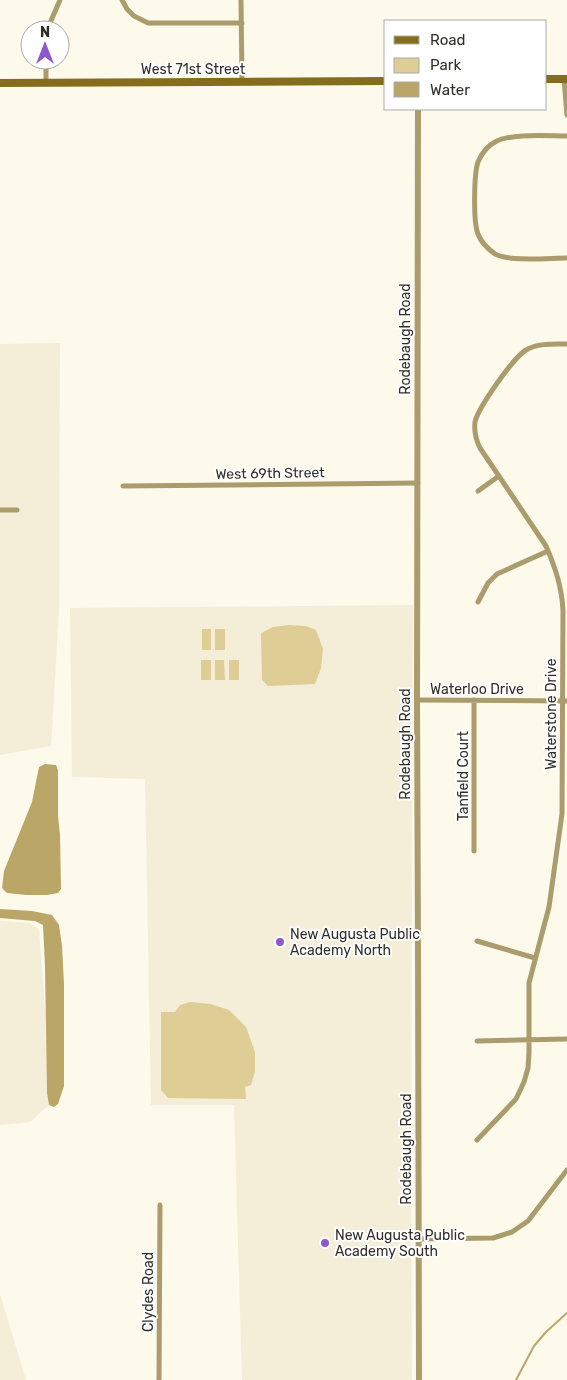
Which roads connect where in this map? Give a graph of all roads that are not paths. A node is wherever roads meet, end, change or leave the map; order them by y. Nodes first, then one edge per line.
1 (60, 0) edge
2 (122, 0) edge
3 (242, 0) edge
4 (51, 20) edge
5 (242, 23) junction
6 (46, 70) edge
7 (547, 79) edge
8 (565, 79) edge
9 (384, 81) edge
10 (242, 82) junction
11 (0, 83) edge
12 (46, 83) junction
13 (418, 110) edge
14 (567, 115) edge
15 (567, 136) edge
16 (567, 258) edge
17 (567, 344) edge
18 (499, 476) junction
19 (418, 483) junction
20 (123, 486) dead end
21 (478, 491) dead end
22 (0, 510) edge
23 (17, 510) dead end
24 (548, 551) junction
25 (478, 602) dead end
26 (417, 700) junction
27 (474, 700) junction
28 (565, 701) edge
29 (474, 850) dead end
30 (477, 942) dead end
31 (535, 958) junction
32 (567, 1039) edge
33 (529, 1040) junction
34 (477, 1041) dead end
35 (477, 1140) dead end
36 (567, 1170) edge
37 (160, 1205) dead end
38 (419, 1239) junction
39 (159, 1380) edge
40 (419, 1380) edge

1 - 4 street
2 - 5 street
3 - 5 street
5 - 10 street
6 - 12 street
7 - 8 main road
8 - 14 street
9 - 10 main road, West 71st Street
10 - 12 main road, West 71st Street
11 - 12 main road, West 71st Street
13 - 19 street, Rodebaugh Road
15 - 16 street
17 - 18 street, Waterstone Drive
18 - 21 street
18 - 24 street, Waterstone Drive
19 - 20 street, West 69th Street
19 - 26 street, Rodebaugh Road
22 - 23 street
24 - 25 street
24 - 28 street, Waterstone Drive
26 - 27 street, Waterloo Drive
26 - 38 street, Rodebaugh Road
27 - 28 street, Waterloo Drive
27 - 29 street, Tanfield Court
28 - 31 street, Waterstone Drive
30 - 31 street
31 - 33 street, Waterstone Drive
32 - 33 street
33 - 34 street
33 - 35 street, Waterstone Drive
36 - 38 street
37 - 39 street, Clydes Road
38 - 40 street, Rodebaugh Road

